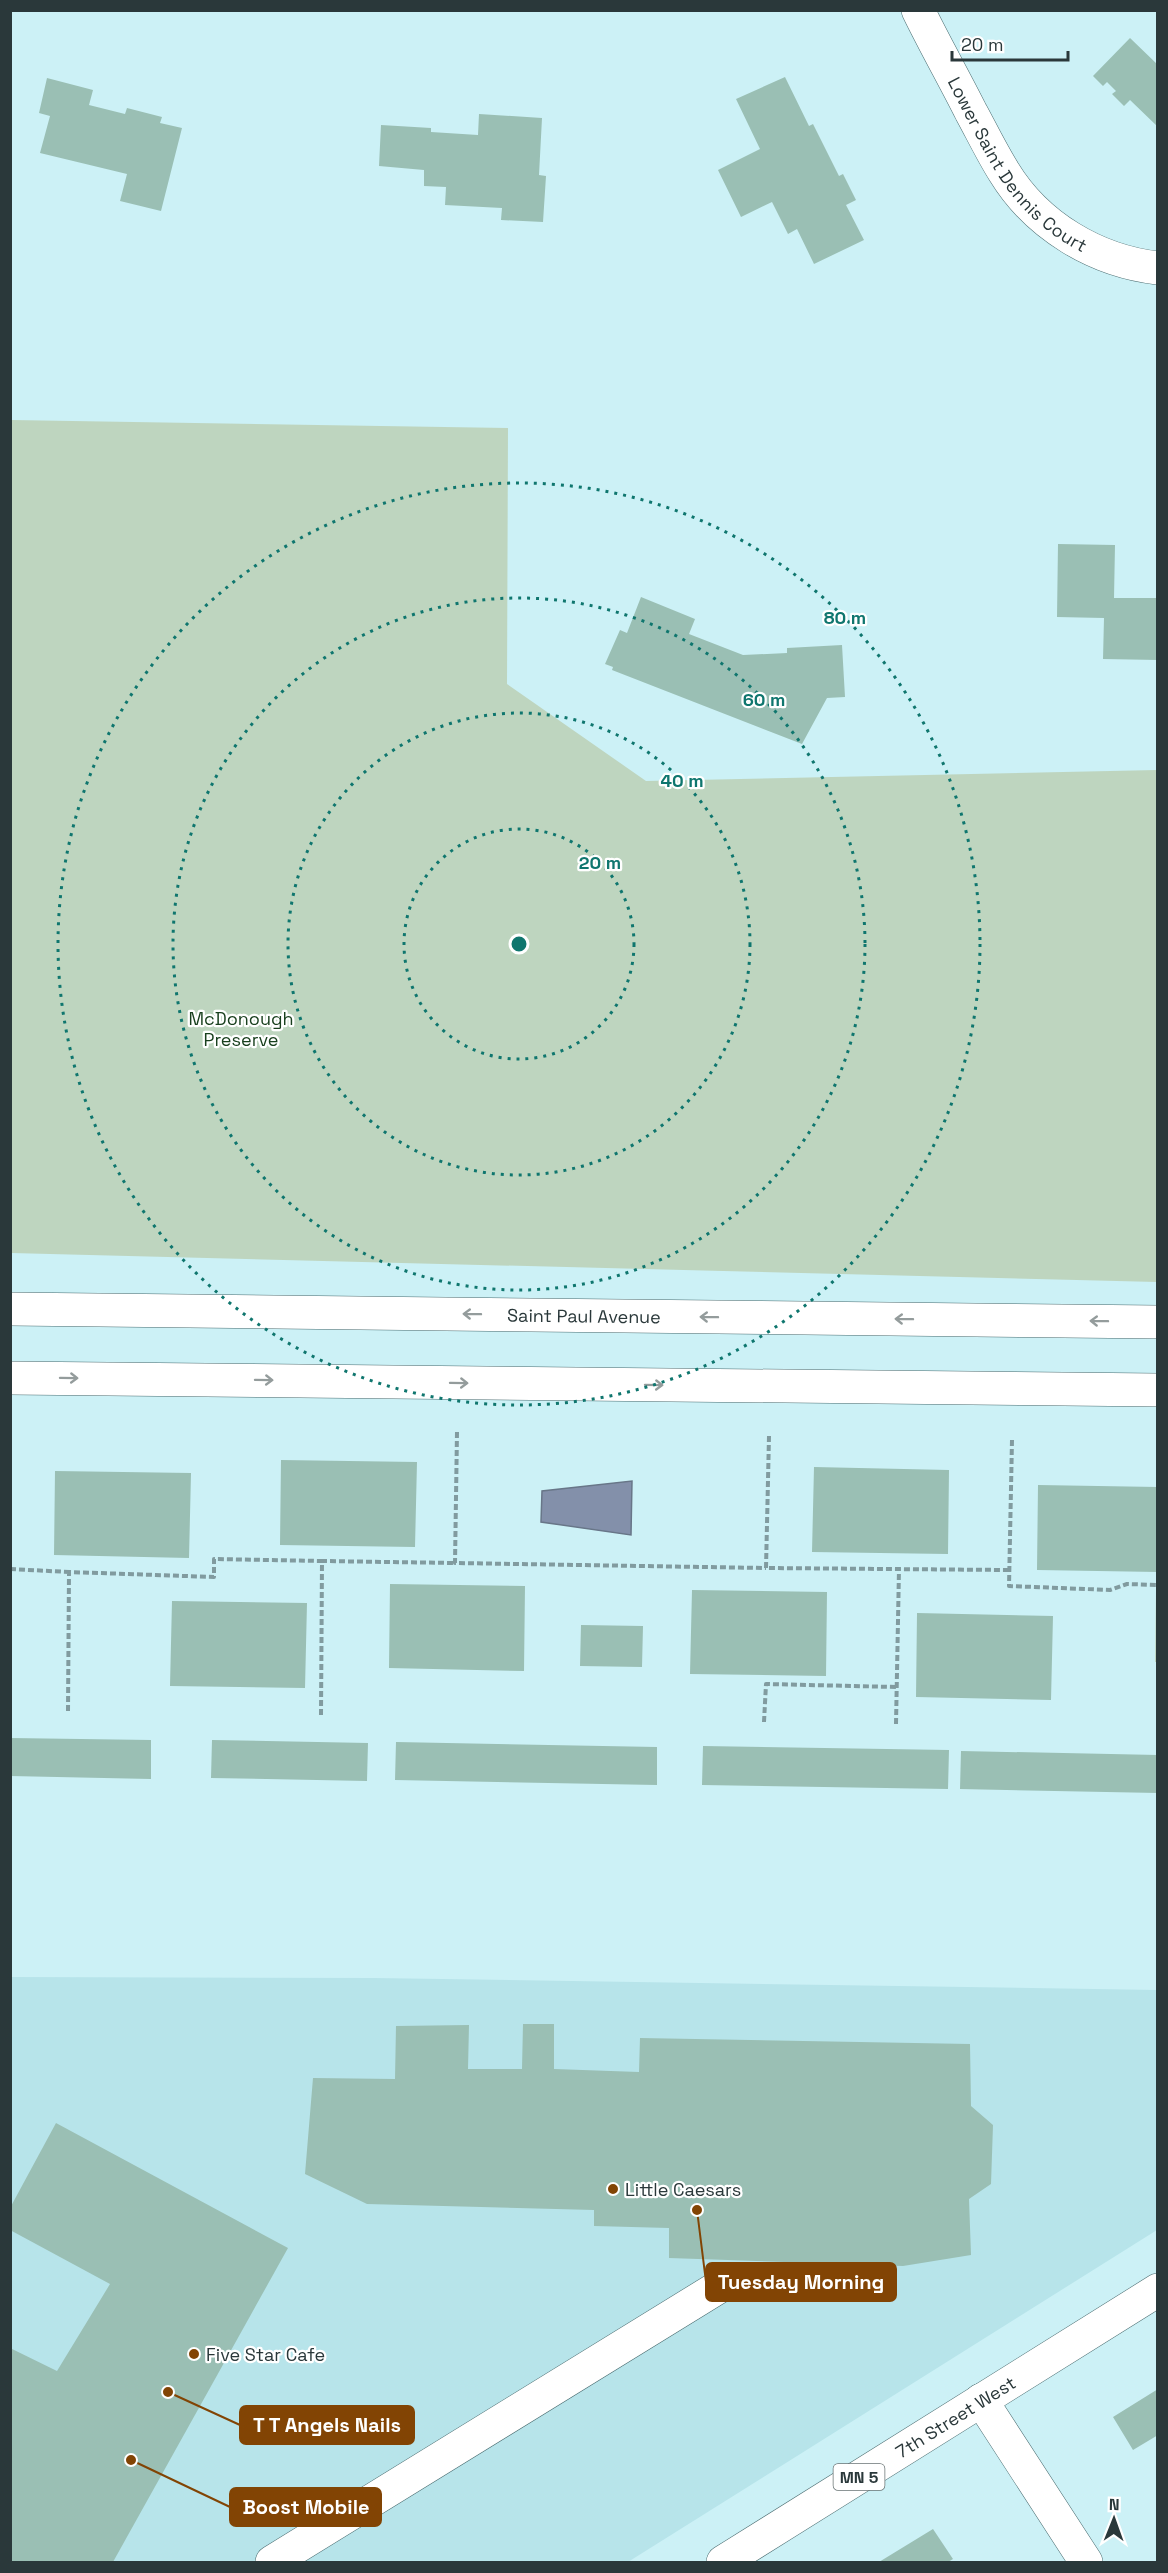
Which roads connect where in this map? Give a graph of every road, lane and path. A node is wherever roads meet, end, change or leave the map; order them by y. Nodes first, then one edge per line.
1 (918, 10) edge
2 (1158, 268) edge
3 (10, 1309) edge
4 (1158, 1322) edge
5 (10, 1378) edge
6 (1158, 1390) edge
7 (457, 1432) dead end
8 (768, 1436) dead end
9 (1012, 1440) dead end
10 (322, 1561) junction
11 (455, 1563) junction
12 (766, 1568) junction
13 (10, 1569) edge
14 (899, 1569) junction
15 (1009, 1570) junction
16 (69, 1572) junction
17 (1158, 1585) edge
18 (896, 1687) junction
19 (68, 1711) dead end
20 (321, 1715) dead end
21 (764, 1722) dead end
22 (896, 1724) dead end
23 (730, 2280) dead end
24 (1158, 2290) edge
25 (981, 2400) junction
26 (272, 2562) edge
27 (723, 2562) edge
28 (1086, 2562) edge

1 - 2 street, Lower Saint Dennis Court
4 -> 3 street, Saint Paul Avenue
5 -> 6 street
7 - 11 path
8 - 12 path
9 - 15 path
10 - 11 path
10 - 16 path
10 - 20 path
11 - 12 path
12 - 14 path
13 - 16 path
14 - 15 path
14 - 18 path
15 - 17 path
16 - 19 path
18 - 21 path
18 - 22 path
23 - 26 street
24 - 25 street, 7th Street West / MN 5
25 - 27 street, 7th Street West / MN 5
25 - 28 street

